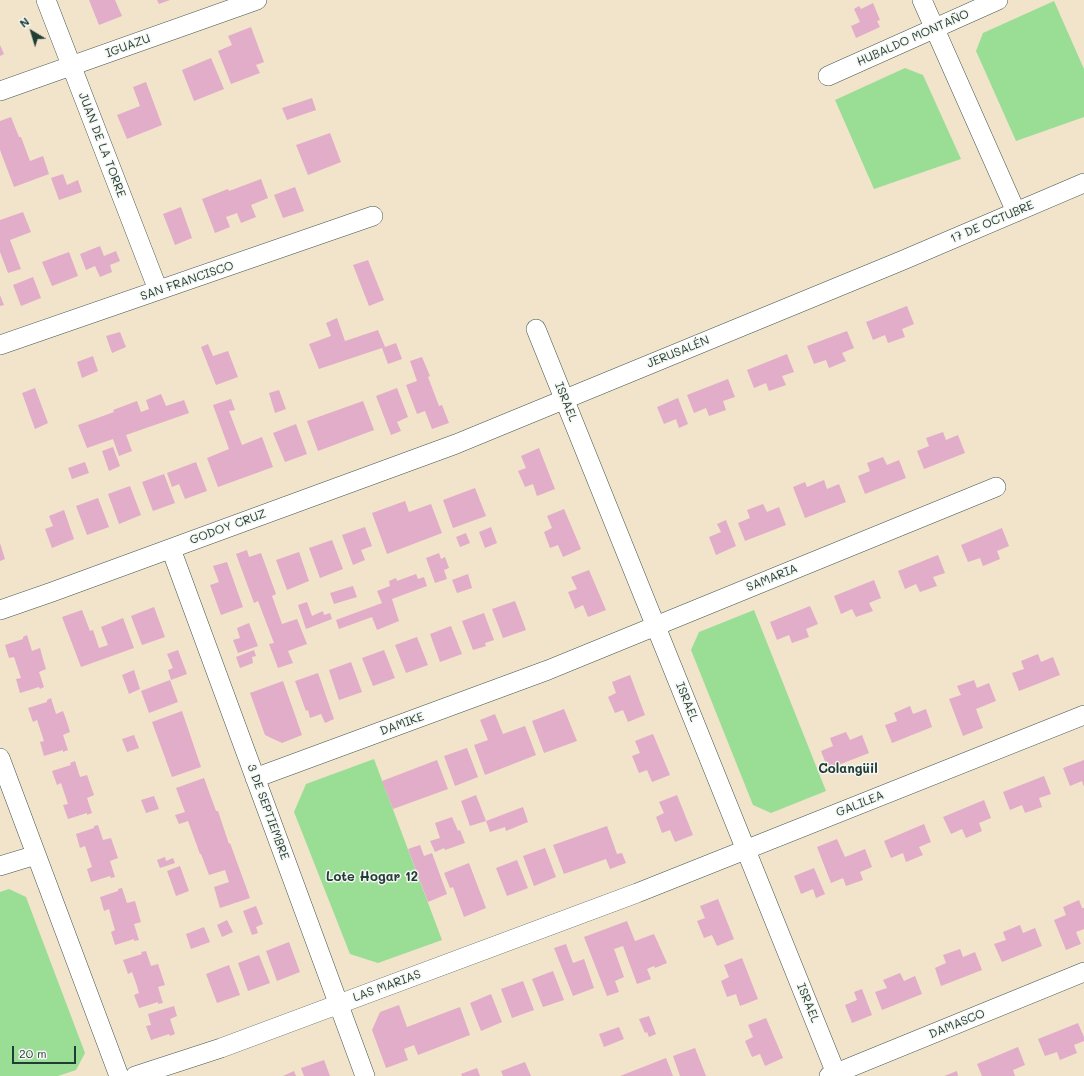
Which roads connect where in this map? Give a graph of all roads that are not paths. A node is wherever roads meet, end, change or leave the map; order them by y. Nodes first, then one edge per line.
1 (46, 0) edge
2 (257, 0) edge
3 (922, 0) edge
4 (998, 0) edge
5 (934, 29) junction
6 (72, 66) junction
7 (828, 76) dead end
8 (0, 91) edge
9 (1084, 183) edge
10 (1016, 212) junction
11 (373, 216) dead end
12 (900, 261) joint
13 (158, 290) junction
14 (536, 329) dead end
15 (0, 345) edge
16 (564, 399) junction
17 (456, 444) joint
18 (996, 487) dead end
19 (171, 549) junction
20 (0, 610) edge
21 (656, 626) junction
22 (548, 670) joint
23 (1084, 715) edge
24 (0, 758) edge
25 (255, 778) junction
26 (746, 850) junction
27 (36, 855) junction
28 (0, 866) edge
29 (637, 893) joint
30 (1084, 972) edge
31 (339, 1004) junction
32 (834, 1075) edge
33 (119, 1076) edge
34 (135, 1076) edge
35 (365, 1076) edge

1 - 6 street, JUAN DE LA TORRE
2 - 6 street, IGUAZU
3 - 5 street
4 - 5 street, HUBALDO MONTAÑO
5 - 7 street, HUBALDO MONTAÑO
5 - 10 street
6 - 8 street, IGUAZU
6 - 13 street, JUAN DE LA TORRE
9 - 10 street, 17 DE OCTUBRE
10 - 12 street, 17 DE OCTUBRE
11 - 13 street, SAN FRANCISCO
12 - 16 street, JERUSALÉN
13 - 15 street, SAN FRANCISCO
14 - 16 street, ISRAEL
16 - 17 street, JERUSALÉN
16 - 21 street, ISRAEL
17 - 19 street, GODOY CRUZ
18 - 21 street, SAMARIA
19 - 20 street, GODOY CRUZ
19 - 25 street, 3 DE SEPTIEMBRE
21 - 22 street, SAMARIA
21 - 26 street, ISRAEL
22 - 25 street, DAMIKE
23 - 26 street, GALILEA
24 - 27 street
25 - 31 street, 3 DE SEPTIEMBRE
26 - 29 street, GALILEA
26 - 32 street, ISRAEL
27 - 28 street
27 - 33 street
29 - 31 street, LAS MARIAS
30 - 32 street, DAMASCO
31 - 34 street, LAS MARIAS
31 - 35 street, 3 DE SEPTIEMBRE

